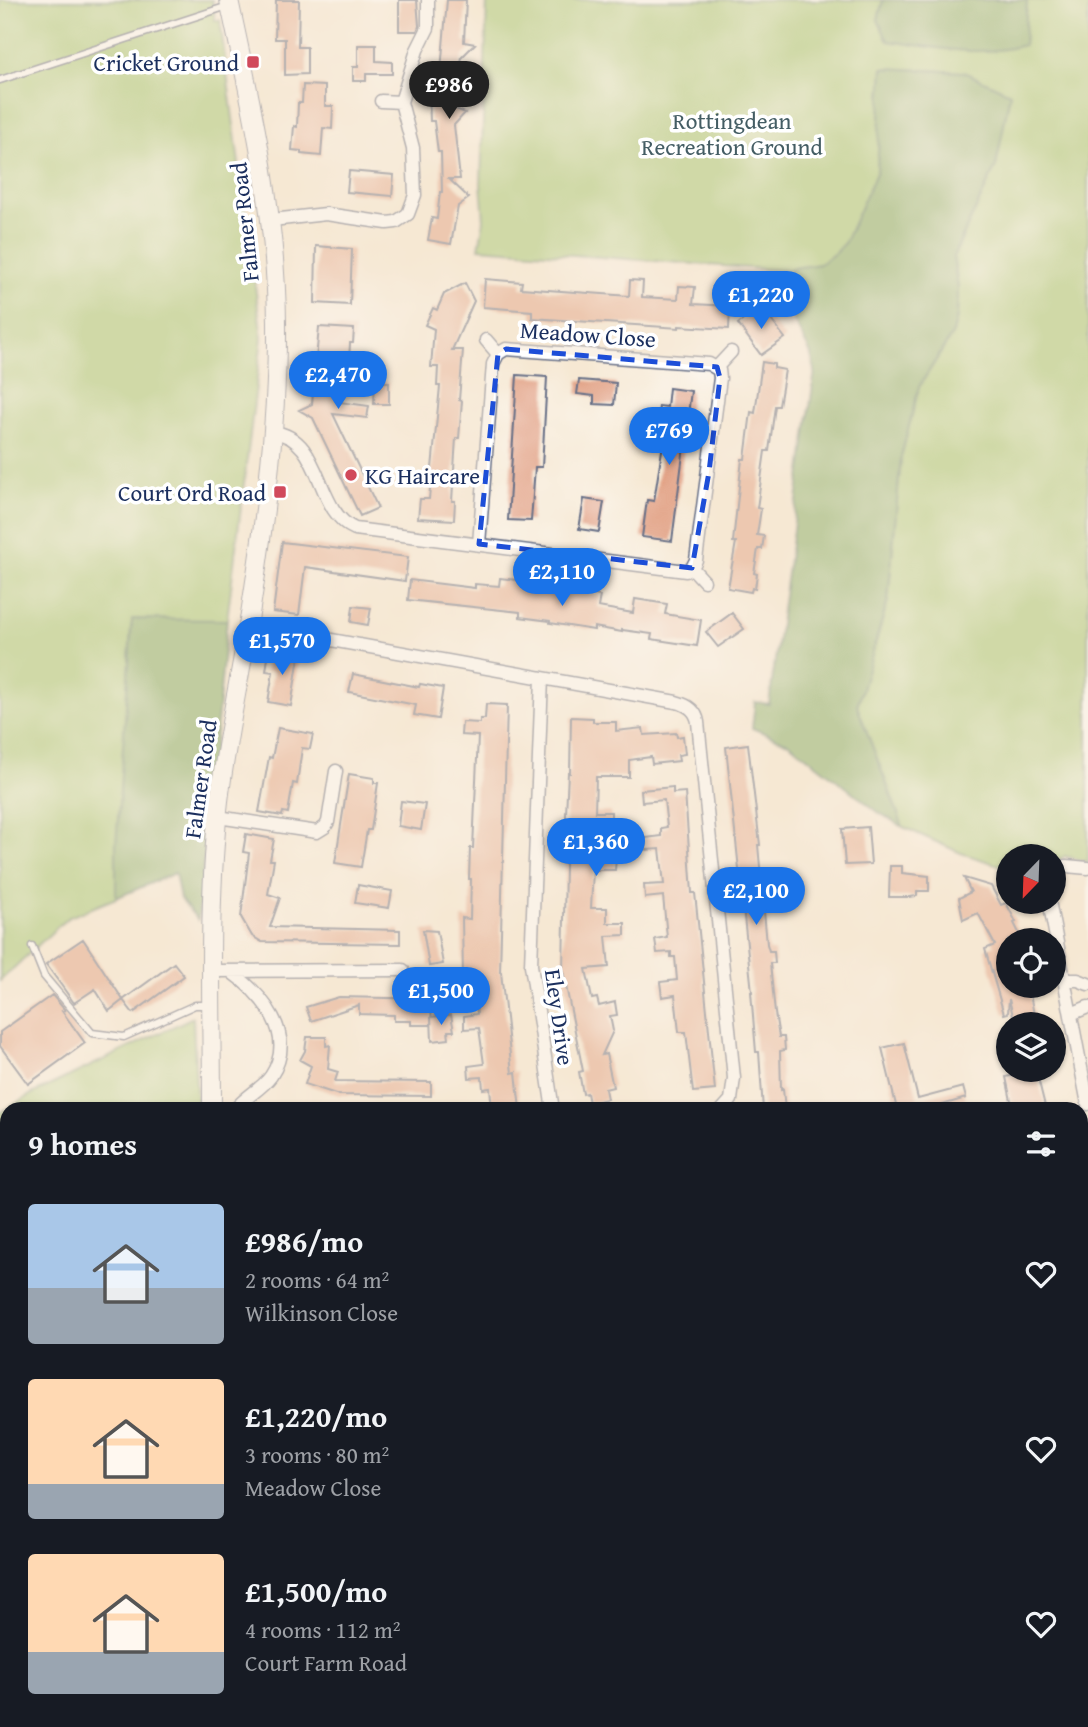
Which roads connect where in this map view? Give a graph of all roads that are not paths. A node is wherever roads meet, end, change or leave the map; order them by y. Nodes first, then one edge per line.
1 (428, 0) edge
2 (230, 3) edge
3 (0, 80) edge
4 (381, 101) dead end
5 (401, 102) junction
6 (272, 220) junction
7 (486, 340) dead end
8 (731, 352) dead end
9 (498, 354) junction
10 (717, 368) junction
11 (273, 432) junction
12 (479, 544) junction
13 (692, 568) junction
14 (704, 581) dead end
15 (248, 625) junction
16 (542, 678) junction
17 (336, 771) dead end
18 (218, 817) junction
19 (1066, 866) edge
20 (1088, 869) edge
21 (32, 946) dead end
22 (403, 970) dead end
23 (211, 971) junction
24 (230, 971) junction
25 (1066, 981) edge
26 (1088, 984) edge
27 (1066, 990) edge
28 (212, 1005) junction
29 (1088, 1007) edge
30 (1071, 1014) junction
31 (212, 1102) edge
32 (240, 1102) edge
33 (552, 1102) edge
34 (729, 1102) edge
35 (1088, 1102) edge

1 - 5 street
2 - 3 lane
2 - 6 main road, Falmer Road
4 - 5 street
5 - 6 street
6 - 11 main road, Falmer Road
7 - 9 street, Meadow Close
8 - 10 street
9 - 10 street, Meadow Close
9 - 12 street, Meadow Close
10 - 13 street
11 - 12 street
11 - 15 main road, Falmer Road
12 - 13 street
13 - 14 street
15 - 16 street
15 - 18 main road, Falmer Road
16 - 33 street, Eley Drive
16 - 34 street
17 - 18 street
18 - 23 main road, Falmer Road
19 - 20 street
21 - 28 lane
22 - 24 street
23 - 24 street
23 - 28 main road, Falmer Road
24 - 32 street
25 - 26 street
27 - 30 street
28 - 31 main road, Falmer Road
29 - 30 street
30 - 35 street

